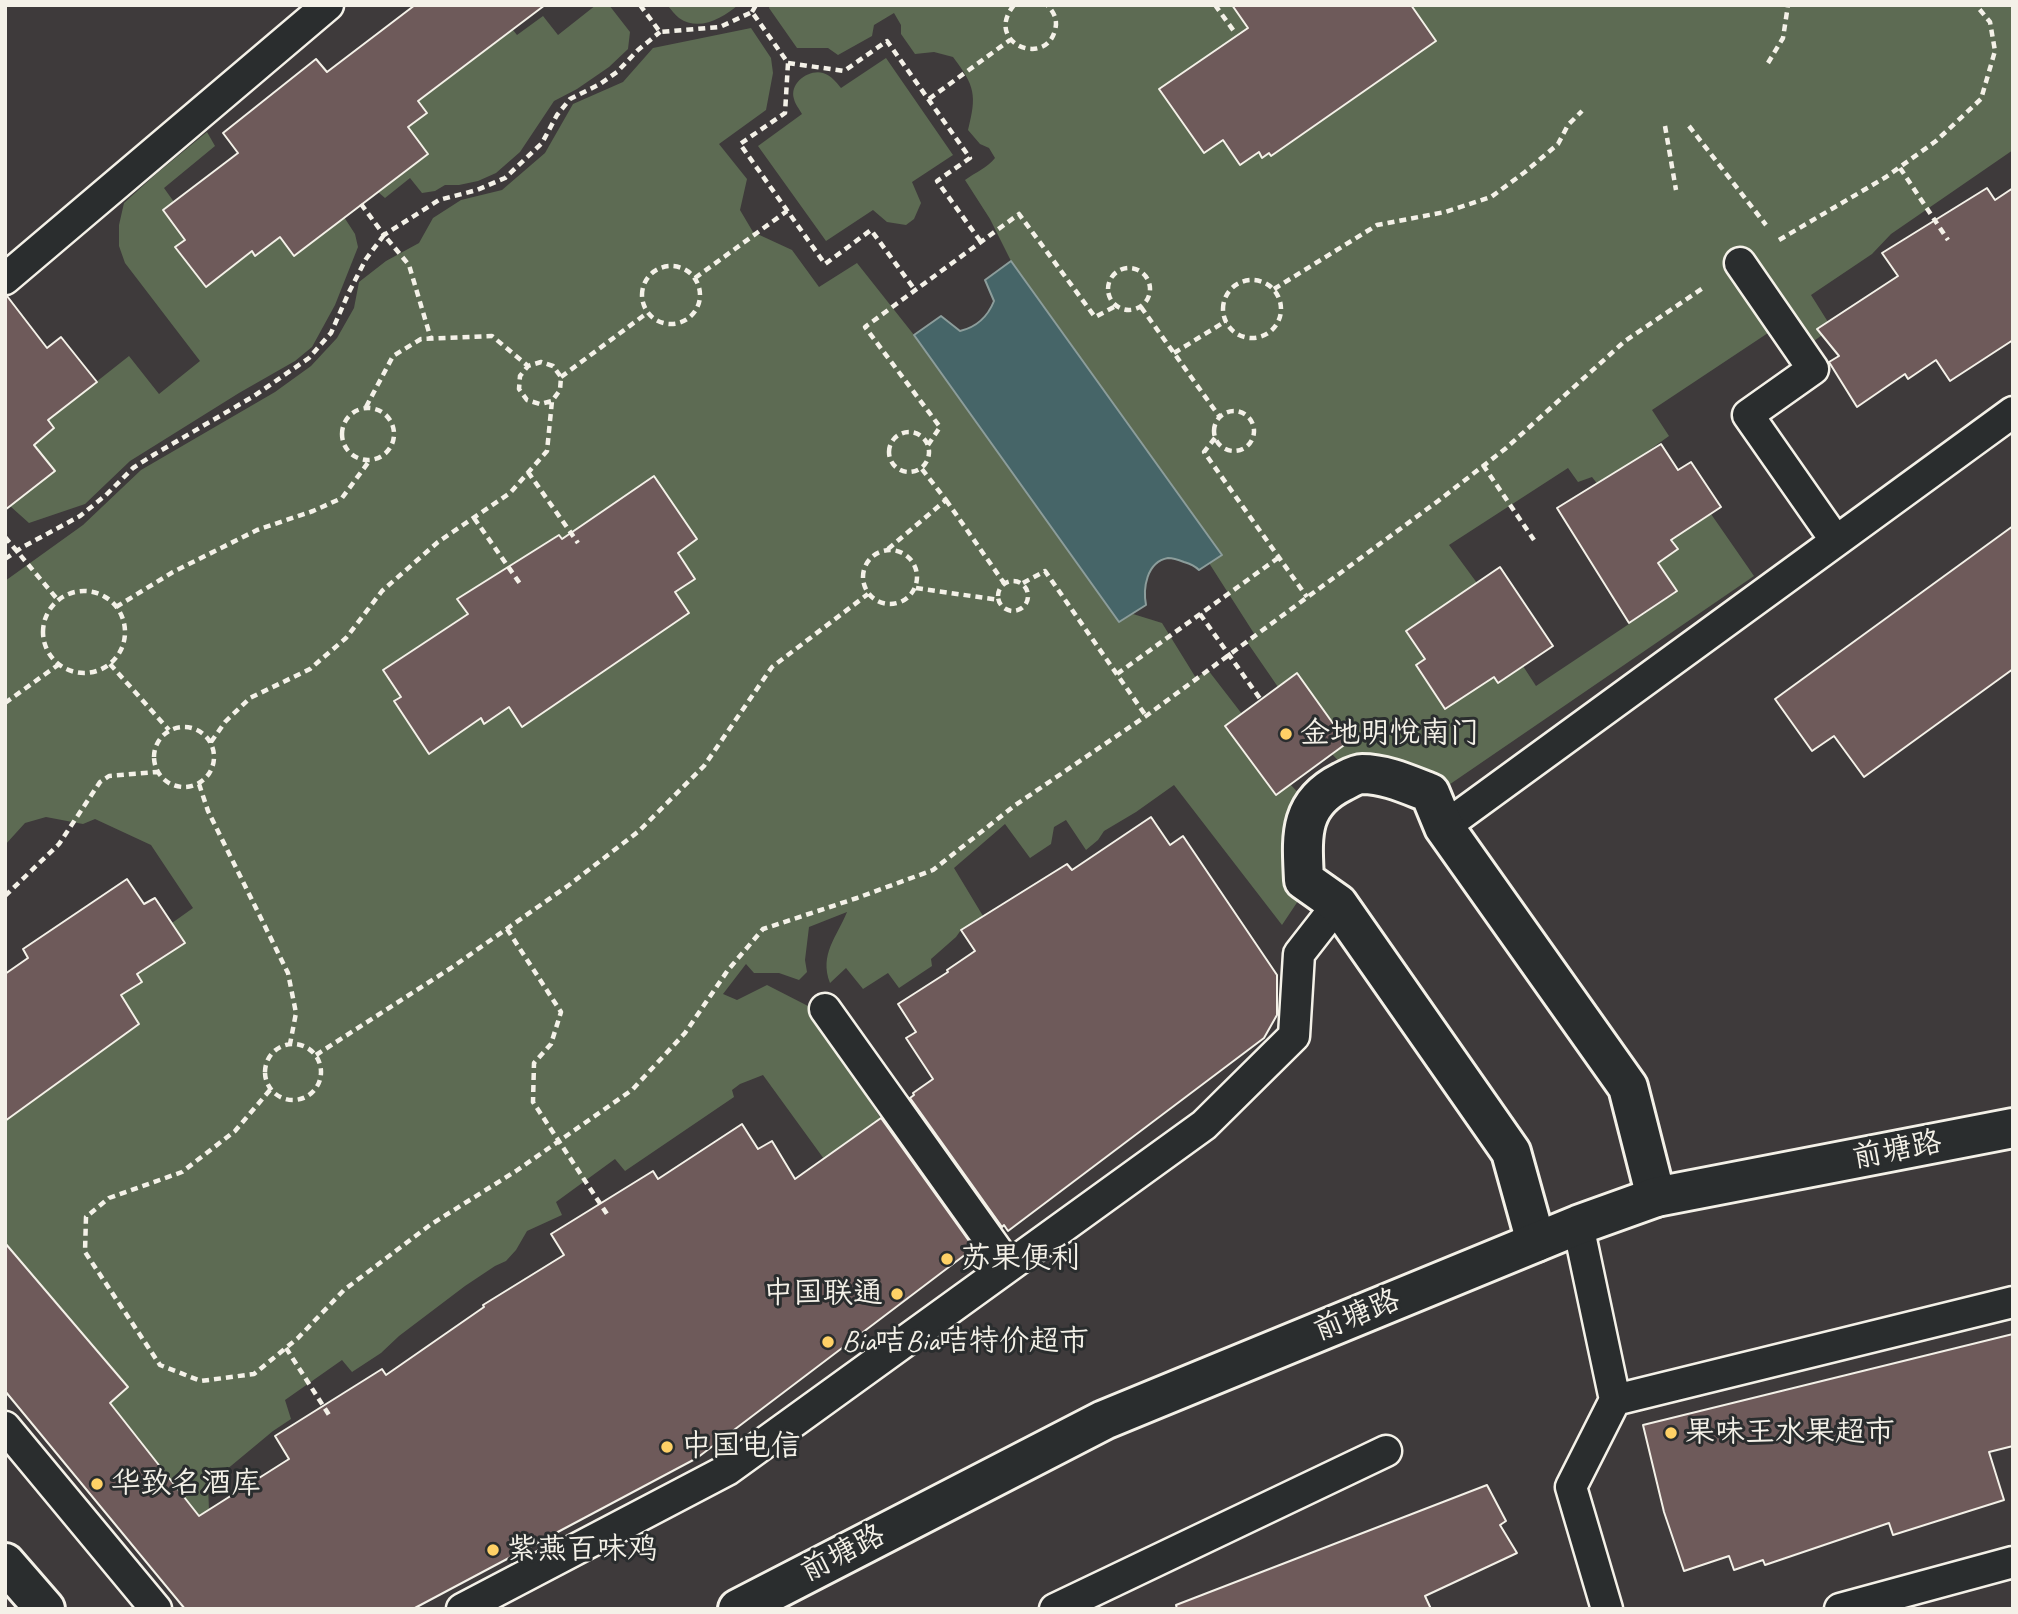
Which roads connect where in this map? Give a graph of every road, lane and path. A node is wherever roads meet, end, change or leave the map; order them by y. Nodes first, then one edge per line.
1 (328, 5) edge
2 (640, 5) edge
3 (756, 5) edge
4 (1014, 5) edge
5 (1215, 5) edge
6 (1787, 5) edge
7 (1976, 5) edge
8 (1051, 6) edge
9 (752, 12) junction
10 (660, 32) junction
11 (1236, 34) dead end
12 (1010, 40) junction
13 (788, 63) junction
14 (1768, 63) dead end
15 (929, 99) junction
16 (1582, 111) dead end
17 (1665, 126) dead end
18 (1689, 127) dead end
19 (1900, 167) junction
20 (1676, 190) dead end
21 (361, 204) dead end
22 (787, 211) junction
23 (384, 235) junction
24 (1948, 240) dead end
25 (1778, 241) junction
26 (981, 242) junction
27 (1740, 263) junction
28 (695, 278) junction
29 (5, 279) edge
30 (1274, 289) junction
31 (915, 290) junction
32 (1116, 306) junction
33 (1141, 307) junction
34 (647, 313) junction
35 (1226, 321) junction
36 (432, 339) junction
37 (1174, 354) junction
38 (528, 366) junction
39 (561, 377) junction
40 (552, 401) junction
41 (366, 407) junction
42 (2013, 412) edge
43 (1219, 416) junction
44 (1215, 438) junction
45 (928, 445) junction
46 (370, 460) junction
47 (1483, 465) junction
48 (921, 468) junction
49 (528, 472) junction
50 (946, 500) junction
51 (474, 518) junction
52 (5, 537) edge
53 (1534, 540) dead end
54 (1836, 541) junction
55 (578, 543) dead end
56 (887, 550) junction
57 (17, 551) junction
58 (1278, 558) junction
59 (5, 559) edge
60 (1004, 583) junction
61 (1023, 583) junction
62 (521, 584) dead end
63 (916, 588) junction
64 (868, 594) junction
65 (1307, 597) junction
66 (58, 600) junction
67 (999, 600) junction
68 (116, 607) junction
69 (1200, 614) junction
70 (1230, 654) junction
71 (110, 664) junction
72 (58, 665) junction
73 (1116, 674) junction
74 (1261, 700) dead end
75 (5, 703) edge
76 (1146, 716) junction
77 (169, 730) junction
78 (211, 742) junction
79 (157, 772) junction
80 (199, 784) junction
81 (1444, 827) junction
82 (5, 897) edge
83 (1338, 904) junction
84 (507, 929) junction
85 (825, 1009) dead end
86 (290, 1044) junction
87 (316, 1055) junction
88 (270, 1090) junction
89 (2013, 1128) edge
90 (558, 1141) junction
91 (1656, 1198) junction
92 (609, 1217) dead end
93 (1578, 1225) junction
94 (1536, 1242) junction
95 (1008, 1266) junction
96 (2013, 1302) edge
97 (286, 1348) junction
98 (1615, 1400) junction
99 (331, 1418) dead end
100 (5, 1427) edge
101 (1386, 1451) dead end
102 (2013, 1562) edge
103 (5, 1563) edge
104 (46, 1609) edge
105 (156, 1609) edge
106 (462, 1609) edge
107 (738, 1609) edge
108 (1055, 1609) edge
109 (1607, 1609) edge
110 (1840, 1609) edge

1 - 29 lane
2 - 10 path
3 - 9 path
4 - 12 path
5 - 11 path
6 - 14 path
7 - 19 path
8 - 12 path
9 - 10 path
9 - 13 path
10 - 23 path
12 - 15 path
13 - 15 path
13 - 22 path
15 - 26 path
16 - 30 path
17 - 20 path
18 - 25 path
19 - 24 path
19 - 25 path
21 - 23 path
22 - 28 path
22 - 31 path
23 - 36 path
23 - 57 path
25 - 27 path
26 - 31 path
26 - 32 path
27 - 47 path
27 - 54 lane
28 - 34 path
28 - 34 path
30 - 35 path
30 - 35 path
31 - 45 path
32 - 33 path
32 - 33 path
33 - 37 path
34 - 39 path
35 - 37 path
36 - 38 path
36 - 41 path
37 - 43 path
38 - 39 path
38 - 40 path
39 - 40 path
40 - 49 path
41 - 46 path
41 - 46 path
42 - 54 lane
43 - 44 path
43 - 44 path
44 - 58 path
45 - 48 path
45 - 48 path
46 - 68 path
47 - 53 path
47 - 65 path
48 - 50 path
49 - 51 path
49 - 55 path
50 - 56 path
50 - 60 path
51 - 62 path
51 - 78 path
52 - 57 path
54 - 81 lane
56 - 63 path
56 - 64 path
57 - 59 path
57 - 66 path
58 - 65 path
58 - 69 path
60 - 61 path
60 - 67 path
61 - 67 path
61 - 73 path
63 - 64 path
63 - 67 path
64 - 84 path
65 - 70 path
66 - 68 path
66 - 72 path
68 - 71 path
69 - 70 path
69 - 73 path
70 - 74 path
70 - 76 path
71 - 72 path
71 - 77 path
72 - 75 path
73 - 76 path
76 - 90 path
77 - 78 path
77 - 79 path
78 - 80 path
79 - 80 path
79 - 82 path
80 - 86 path
81 - 83 street
81 - 91 street
83 - 94 street
83 - 95 lane
84 - 87 path
84 - 90 path
85 - 95 lane
86 - 87 path
86 - 88 path
87 - 88 path
88 - 97 path
89 - 91 street, 前塘路
90 - 92 path
90 - 97 path
91 - 93 street, 前塘路
93 - 94 street, 前塘路
93 - 98 lane
94 - 107 street, 前塘路
95 - 106 lane
96 - 98 lane
97 - 99 path
98 - 109 lane
100 - 105 lane
101 - 108 lane
102 - 110 lane
103 - 104 street

